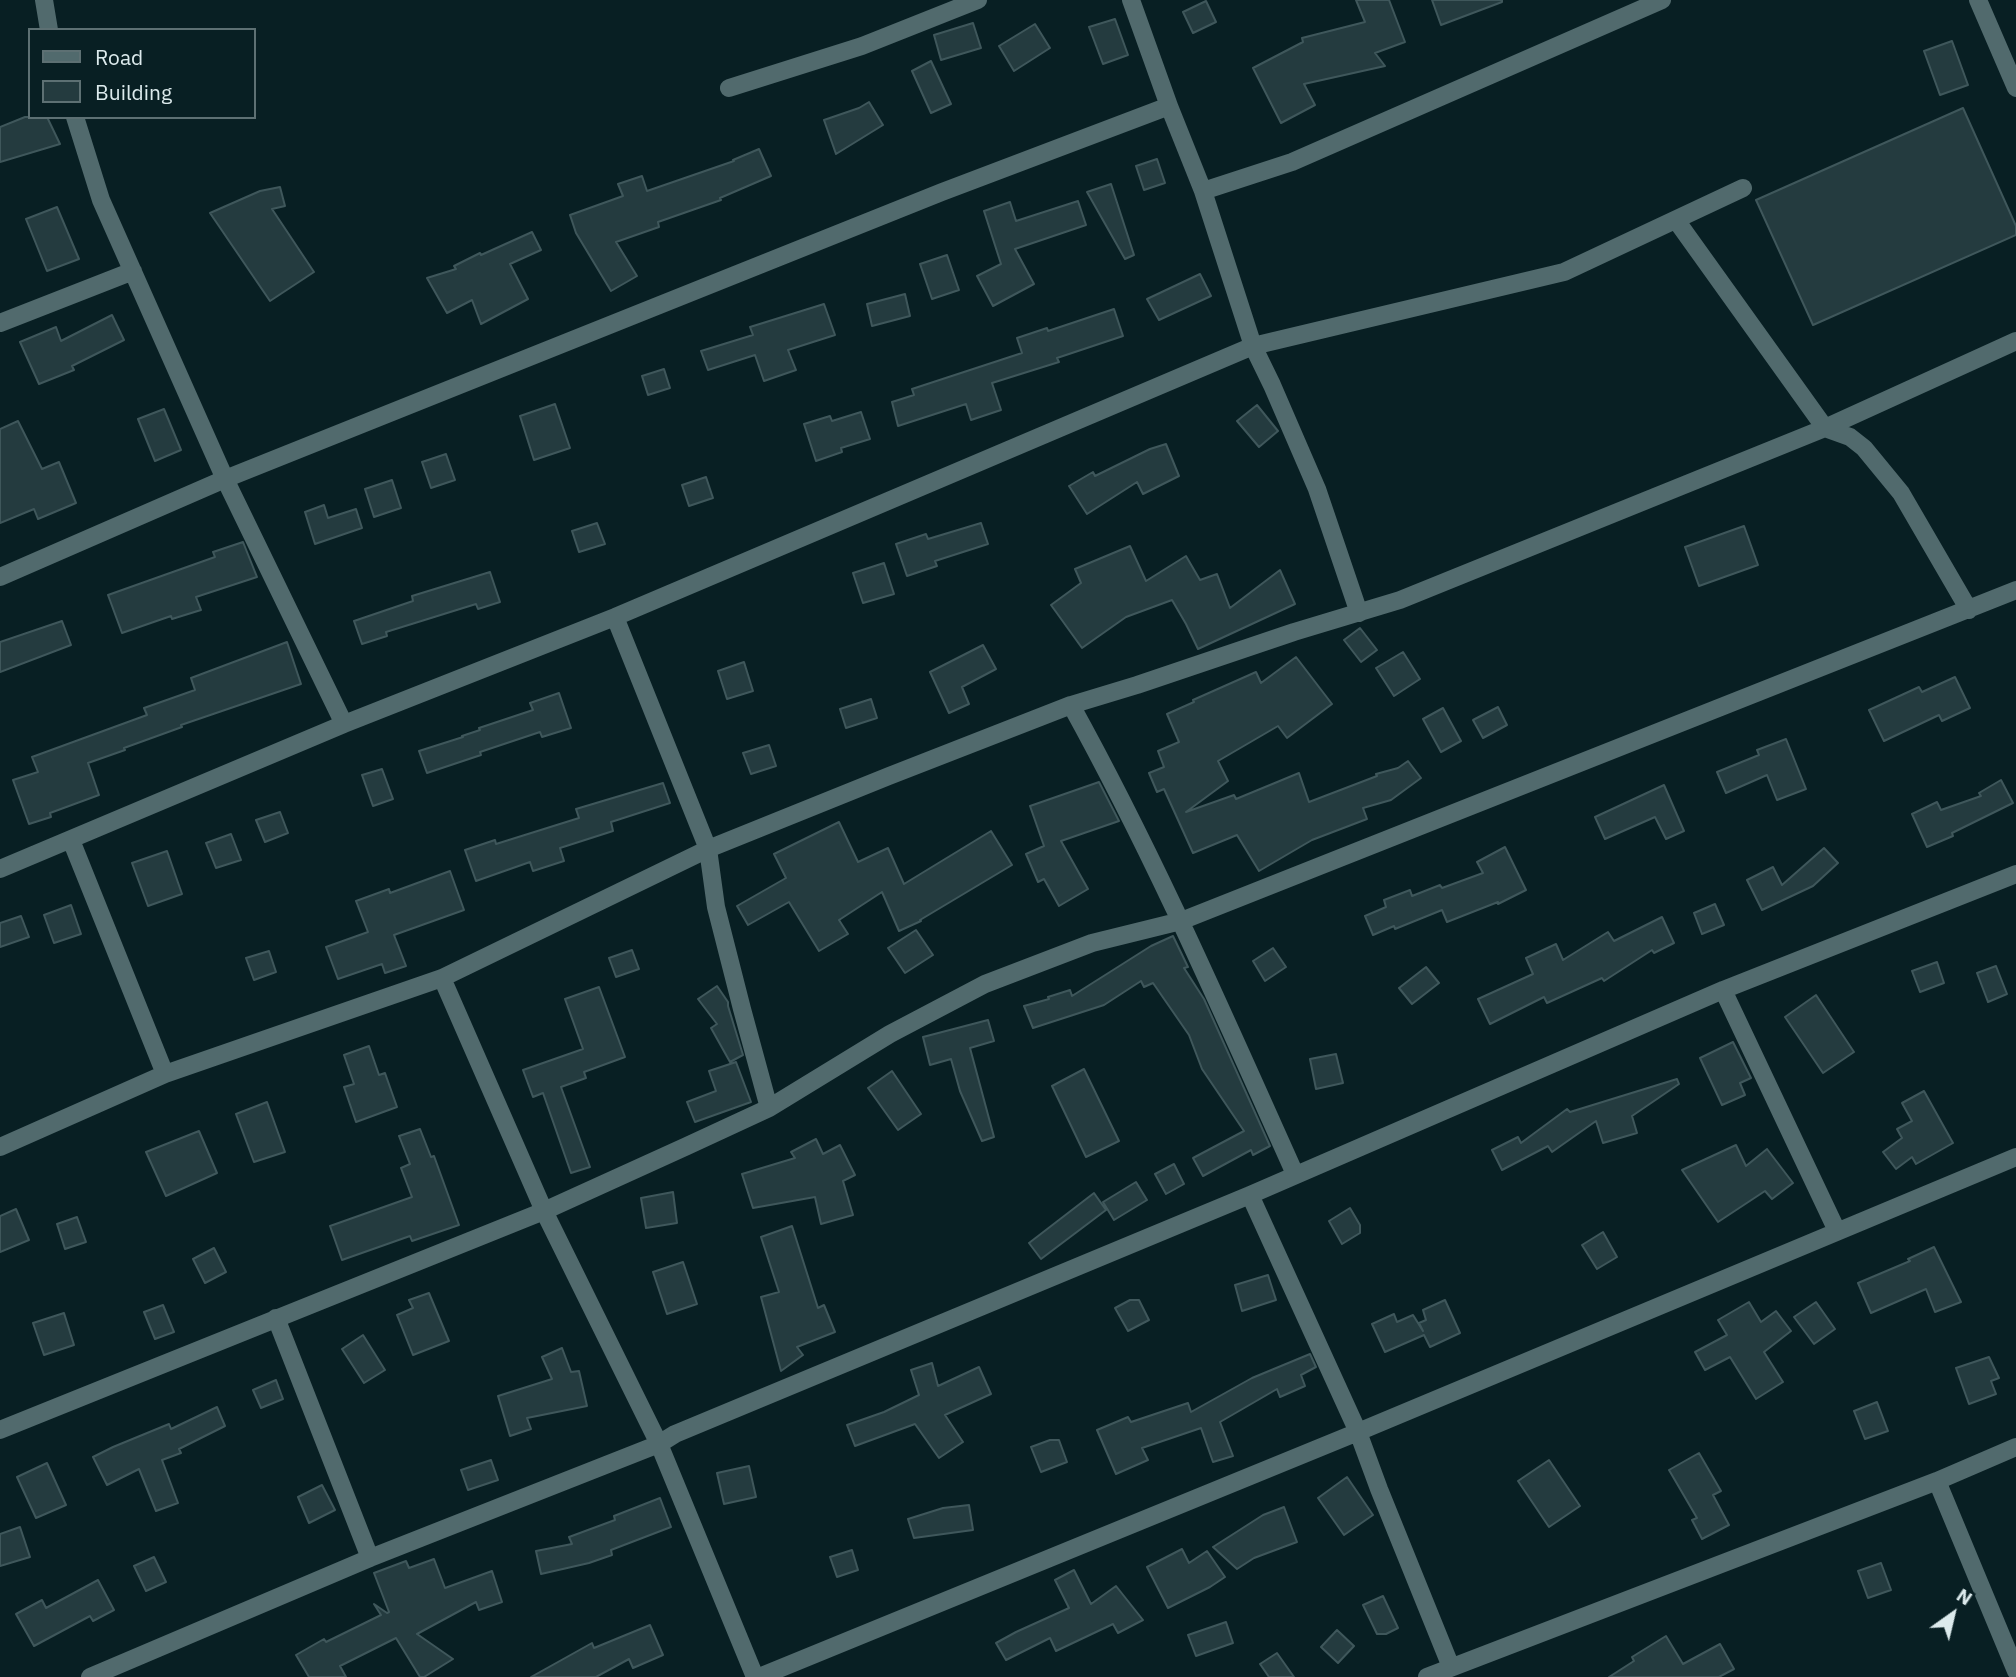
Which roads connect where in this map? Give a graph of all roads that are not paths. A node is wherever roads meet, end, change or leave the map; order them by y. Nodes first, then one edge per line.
1 (44, 0) edge
2 (978, 0) edge
3 (1131, 0) edge
4 (1662, 0) edge
5 (1978, 0) edge
6 (50, 28) edge
7 (729, 88) dead end
8 (2016, 88) edge
9 (1169, 106) junction
10 (76, 119) edge
11 (1743, 188) dead end
12 (1203, 191) junction
13 (1676, 220) junction
14 (133, 271) junction
15 (0, 323) edge
16 (2016, 341) edge
17 (1253, 346) junction
18 (1825, 428) junction
19 (225, 479) junction
20 (0, 578) edge
21 (2016, 590) edge
22 (1969, 610) junction
23 (1359, 613) junction
24 (615, 617) junction
25 (1071, 705) junction
26 (344, 724) junction
27 (71, 840) junction
28 (708, 849) junction
29 (0, 869) edge
30 (2016, 874) edge
31 (1181, 921) junction
32 (442, 978) junction
33 (1723, 990) junction
34 (165, 1074) junction
35 (769, 1108) junction
36 (0, 1147) edge
37 (2016, 1157) edge
38 (1295, 1174) junction
39 (1250, 1195) junction
40 (544, 1210) junction
41 (1837, 1231) junction
42 (276, 1318) junction
43 (0, 1430) edge
44 (1358, 1432) junction
45 (659, 1444) junction
46 (2016, 1447) edge
47 (1937, 1481) junction
48 (370, 1558) junction
49 (1451, 1667) junction
50 (2016, 1671) edge
51 (90, 1677) edge
52 (757, 1677) edge
53 (1427, 1677) edge

1 - 6 street
2 - 7 street
3 - 9 street
4 - 12 street
5 - 8 street
9 - 12 street
9 - 19 street
10 - 14 street
11 - 13 street
12 - 17 street
13 - 17 street
13 - 18 street
14 - 15 street
14 - 19 street
16 - 18 street
17 - 23 street
17 - 24 street
18 - 22 street
18 - 23 street
19 - 20 street
19 - 26 street
21 - 22 street
22 - 31 street
23 - 25 street
24 - 26 street
24 - 28 street
25 - 28 street
25 - 31 street
26 - 27 street
27 - 29 street
27 - 34 street
28 - 32 street
28 - 35 street
30 - 33 street
31 - 35 street
31 - 38 street
32 - 34 street
32 - 40 street
33 - 38 street
33 - 41 street
34 - 36 street
35 - 40 street
37 - 41 street
38 - 39 street
39 - 44 street
39 - 45 street
40 - 42 street
40 - 45 street
41 - 44 street
42 - 43 street
42 - 48 street
44 - 49 street
44 - 52 street
45 - 48 street
45 - 52 street
46 - 47 street
47 - 49 street
47 - 50 street
48 - 51 street
49 - 53 street

